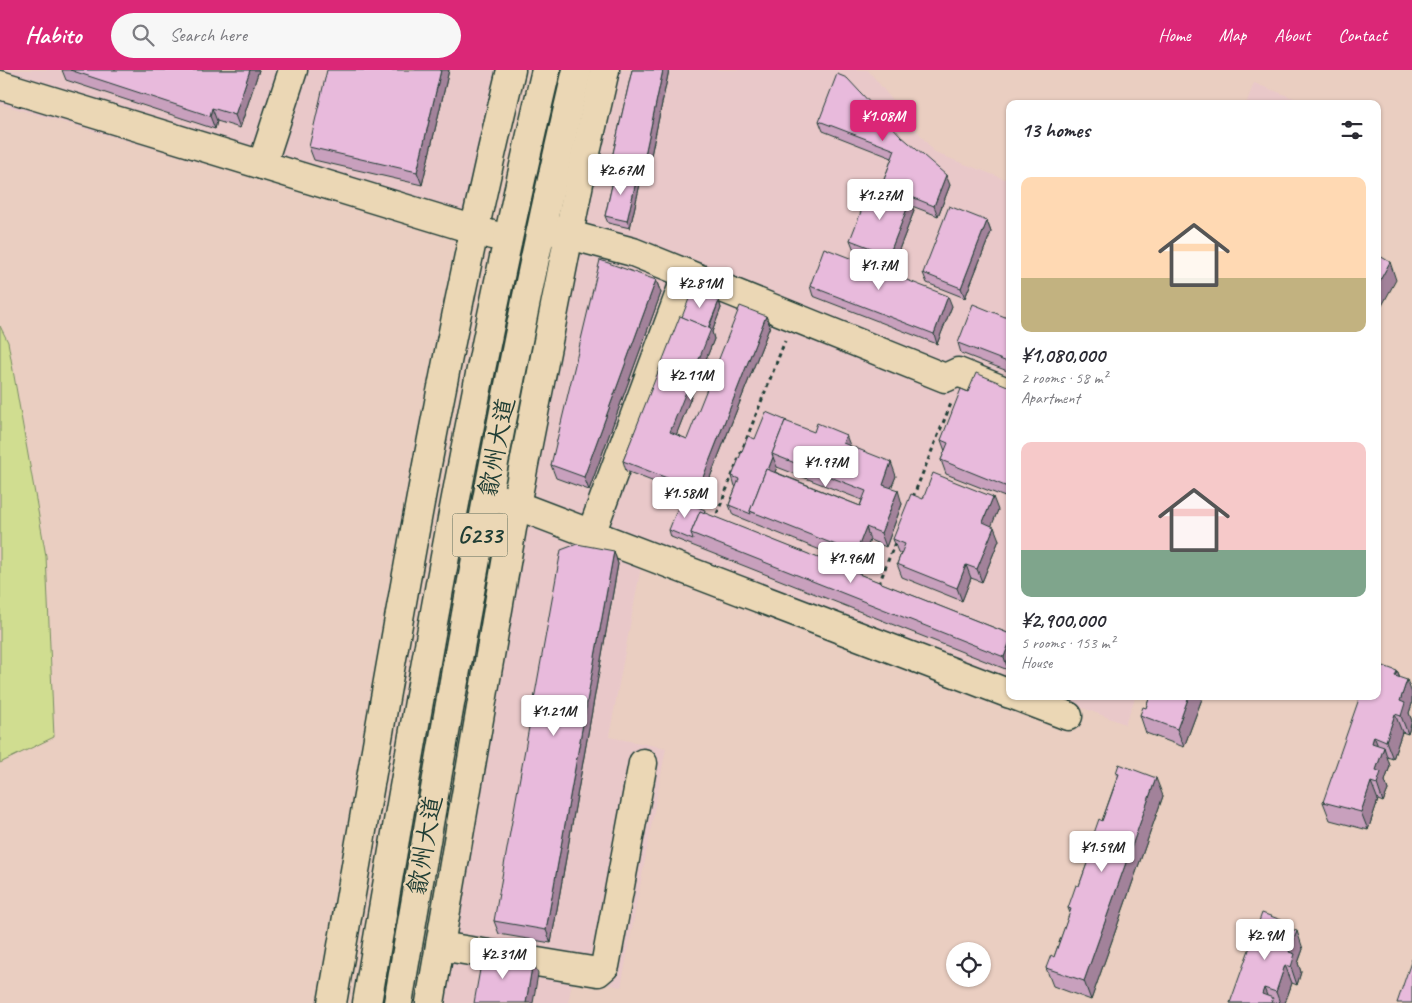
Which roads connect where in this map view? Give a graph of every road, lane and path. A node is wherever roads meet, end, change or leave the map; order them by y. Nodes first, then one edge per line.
1 (293, 70) edge
2 (511, 70) edge
3 (546, 70) edge
4 (577, 70) edge
5 (605, 70) edge
6 (0, 85) edge
7 (262, 165) junction
8 (542, 228) junction
9 (475, 230) junction
10 (569, 235) junction
11 (507, 240) junction
12 (687, 274) junction
13 (794, 317) junction
14 (962, 374) junction
15 (1006, 391) edge
16 (487, 494) junction
17 (912, 502) edge
18 (516, 506) junction
19 (724, 523) edge
20 (591, 534) junction
21 (897, 538) edge
22 (870, 580) edge
23 (879, 584) junction
24 (888, 588) edge
25 (1006, 692) edge
26 (1026, 700) edge
27 (1068, 716) dead end
28 (643, 763) dead end
29 (440, 946) junction
30 (332, 1003) edge
31 (367, 1003) edge
32 (398, 1003) edge
33 (430, 1003) edge

1 - 7 main road
2 - 9 main road
3 - 11 main road, 歙州大道 / G233
4 - 8 main road, 歙州大道 / G233
5 - 10 main road
6 - 7 main road
7 - 9 main road
8 - 10 main road
8 - 16 main road, 歙州大道 / G233
9 - 11 main road
9 - 30 main road
10 - 12 main road
10 - 18 main road
11 - 31 main road, 歙州大道 / G233
12 - 13 main road
12 - 20 main road
13 - 14 main road
13 - 19 path
14 - 15 main road
14 - 17 path
16 - 18 main road
16 - 32 main road, 歙州大道 / G233
18 - 20 main road
18 - 29 main road
20 - 25 main road
21 - 23 path
22 - 23 path
23 - 24 path
26 - 27 main road
28 - 29 main road
29 - 33 main road

